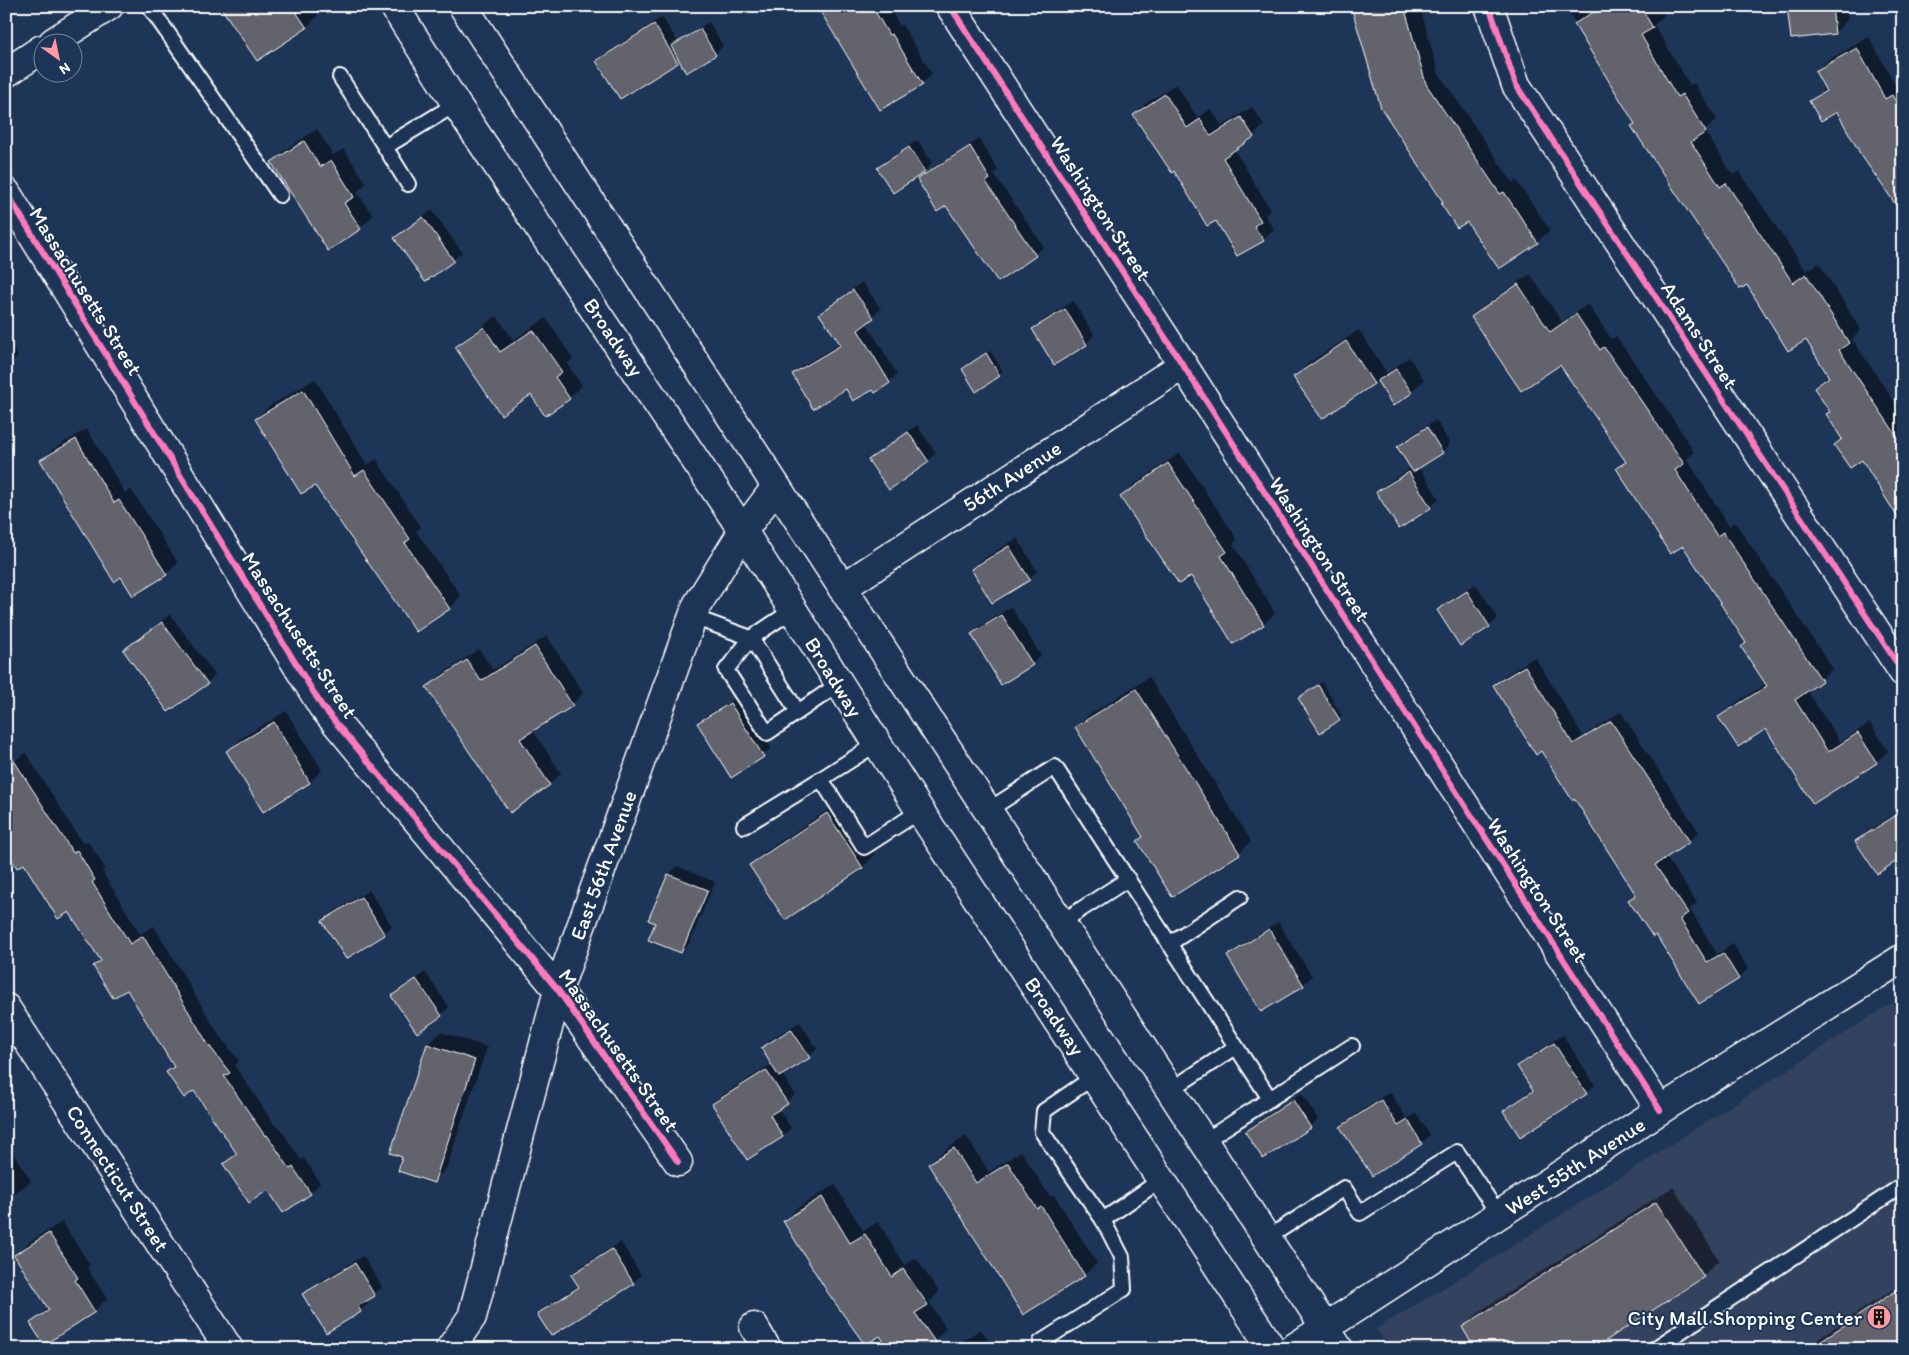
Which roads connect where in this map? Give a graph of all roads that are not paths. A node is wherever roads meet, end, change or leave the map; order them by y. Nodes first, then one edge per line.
1 (110, 6) edge
2 (149, 6) edge
3 (394, 6) edge
4 (463, 6) edge
5 (950, 6) edge
6 (1489, 6) edge
7 (69, 32) edge
8 (32, 56) edge
9 (6, 73) edge
10 (340, 76) dead end
11 (456, 104) junction
12 (385, 147) junction
13 (408, 184) dead end
14 (6, 192) edge
15 (280, 195) dead end
16 (1183, 365) junction
17 (776, 487) junction
18 (743, 531) junction
19 (842, 588) junction
20 (793, 610) junction
21 (693, 617) junction
22 (751, 638) junction
23 (1903, 672) edge
24 (839, 684) junction
25 (798, 712) junction
26 (876, 744) junction
27 (821, 779) junction
28 (920, 811) junction
29 (987, 811) junction
30 (744, 826) dead end
31 (1128, 879) junction
32 (1240, 897) dead end
33 (1060, 923) junction
34 (1169, 944) junction
35 (1903, 958) edge
36 (558, 990) junction
37 (6, 1008) edge
38 (1352, 1046) dead end
39 (1236, 1047) junction
40 (1095, 1076) junction
41 (1169, 1091) junction
42 (1270, 1099) junction
43 (1660, 1110) junction
44 (1203, 1142) junction
45 (678, 1162) dead end
46 (1162, 1179) junction
47 (1903, 1185) edge
48 (1499, 1215) junction
49 (1103, 1220) junction
50 (1266, 1239) junction
51 (1332, 1338) edge
52 (229, 1349) edge
53 (450, 1349) edge
54 (1041, 1349) edge
55 (1272, 1349) edge
56 (1292, 1349) edge
57 (1654, 1349) edge

1 - 7 street
2 - 15 lane
3 - 11 street, Broadway
4 - 17 street
5 - 16 street, Washington Street
6 - 23 street, Adams Street
8 - 9 street
10 - 12 lane
11 - 12 lane
11 - 18 street, Broadway
12 - 13 lane
14 - 36 street, Massachusetts Street
16 - 19 street, 56th Avenue
16 - 43 street, Washington Street
17 - 18 street, East 56th Avenue
17 - 19 street
18 - 20 street, Broadway
18 - 21 street, East 56th Avenue
19 - 29 street
20 - 22 lane
20 - 24 street, Broadway
21 - 22 lane
21 - 36 street, East 56th Avenue
22 - 25 lane
22 - 25 lane
24 - 25 lane
24 - 26 street, Broadway
26 - 27 lane
26 - 28 street, Broadway
27 - 28 lane
27 - 30 lane
28 - 40 street, Broadway
29 - 31 lane
29 - 33 street
31 - 33 lane
31 - 34 lane
32 - 34 lane
33 - 41 street
34 - 39 lane
35 - 43 street, West 55th Avenue
36 - 45 street, Massachusetts Street
36 - 53 street, East 56th Avenue
37 - 52 street, Connecticut Street
38 - 42 lane
39 - 41 lane
39 - 42 lane
40 - 46 street, Broadway
40 - 49 lane
41 - 44 street
42 - 44 lane
43 - 48 street, West 55th Avenue
44 - 50 street
46 - 49 lane
46 - 55 street, Broadway
47 - 57 lane
48 - 50 lane
48 - 51 street, West 55th Avenue
49 - 54 lane
50 - 51 street
51 - 56 street, West 55th Avenue

